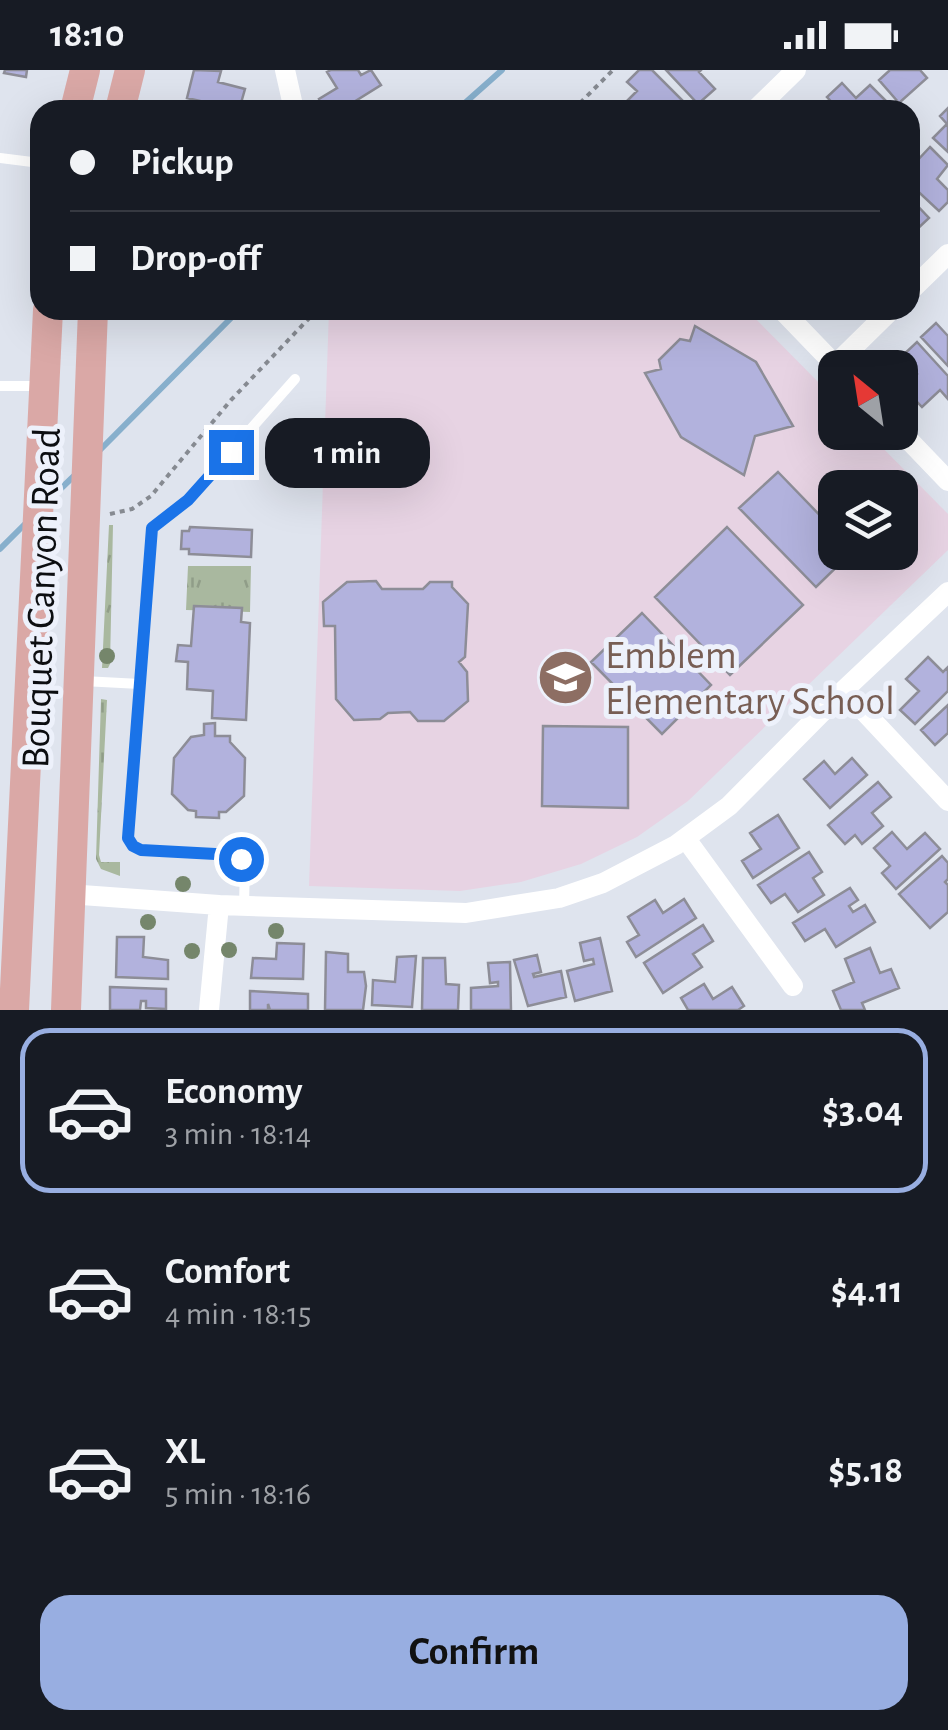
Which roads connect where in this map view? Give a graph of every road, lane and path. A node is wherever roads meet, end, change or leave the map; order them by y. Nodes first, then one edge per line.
1 (85, 70) edge
2 (130, 70) edge
3 (285, 70) edge
4 (613, 70) edge
5 (796, 70) edge
6 (78, 100) edge
7 (122, 100) edge
8 (292, 100) edge
9 (584, 100) edge
10 (766, 100) edge
11 (0, 158) edge
12 (30, 162) edge
13 (948, 254) edge
14 (920, 281) edge
15 (48, 320) edge
16 (92, 320) edge
17 (307, 320) edge
18 (792, 320) edge
19 (881, 320) edge
20 (821, 350) edge
21 (852, 350) edge
22 (296, 378) dead end
23 (0, 386) edge
24 (45, 386) junction
25 (918, 450) edge
26 (948, 481) edge
27 (83, 524) junction
28 (948, 592) edge
29 (77, 680) junction
30 (140, 684) junction
31 (844, 690) junction
32 (948, 801) edge
33 (686, 839) junction
34 (16, 890) junction
35 (68, 894) junction
36 (219, 905) junction
37 (244, 906) junction
38 (792, 986) dead end
39 (14, 1010) edge
40 (66, 1010) edge
41 (209, 1010) edge

1 - 6 main road
2 - 7 main road
3 - 8 street
4 - 9 path
5 - 10 street
11 - 12 lane
13 - 14 street
15 - 24 main road, Bouquet Canyon Road
16 - 27 main road, Bouquet Canyon Road
17 - 27 path
18 - 20 street
19 - 21 street
22 - 30 lane
23 - 24 lane
24 - 27 main road
24 - 34 main road, Bouquet Canyon Road
25 - 26 street
27 - 29 main road, Bouquet Canyon Road
28 - 31 street
29 - 30 lane
29 - 35 main road, Bouquet Canyon Road
30 - 37 lane
31 - 32 street
31 - 33 street
33 - 37 street
33 - 38 street
34 - 35 main road
34 - 39 main road, Bouquet Canyon Road
35 - 36 street
35 - 40 main road, Bouquet Canyon Road
36 - 37 street
36 - 41 street

